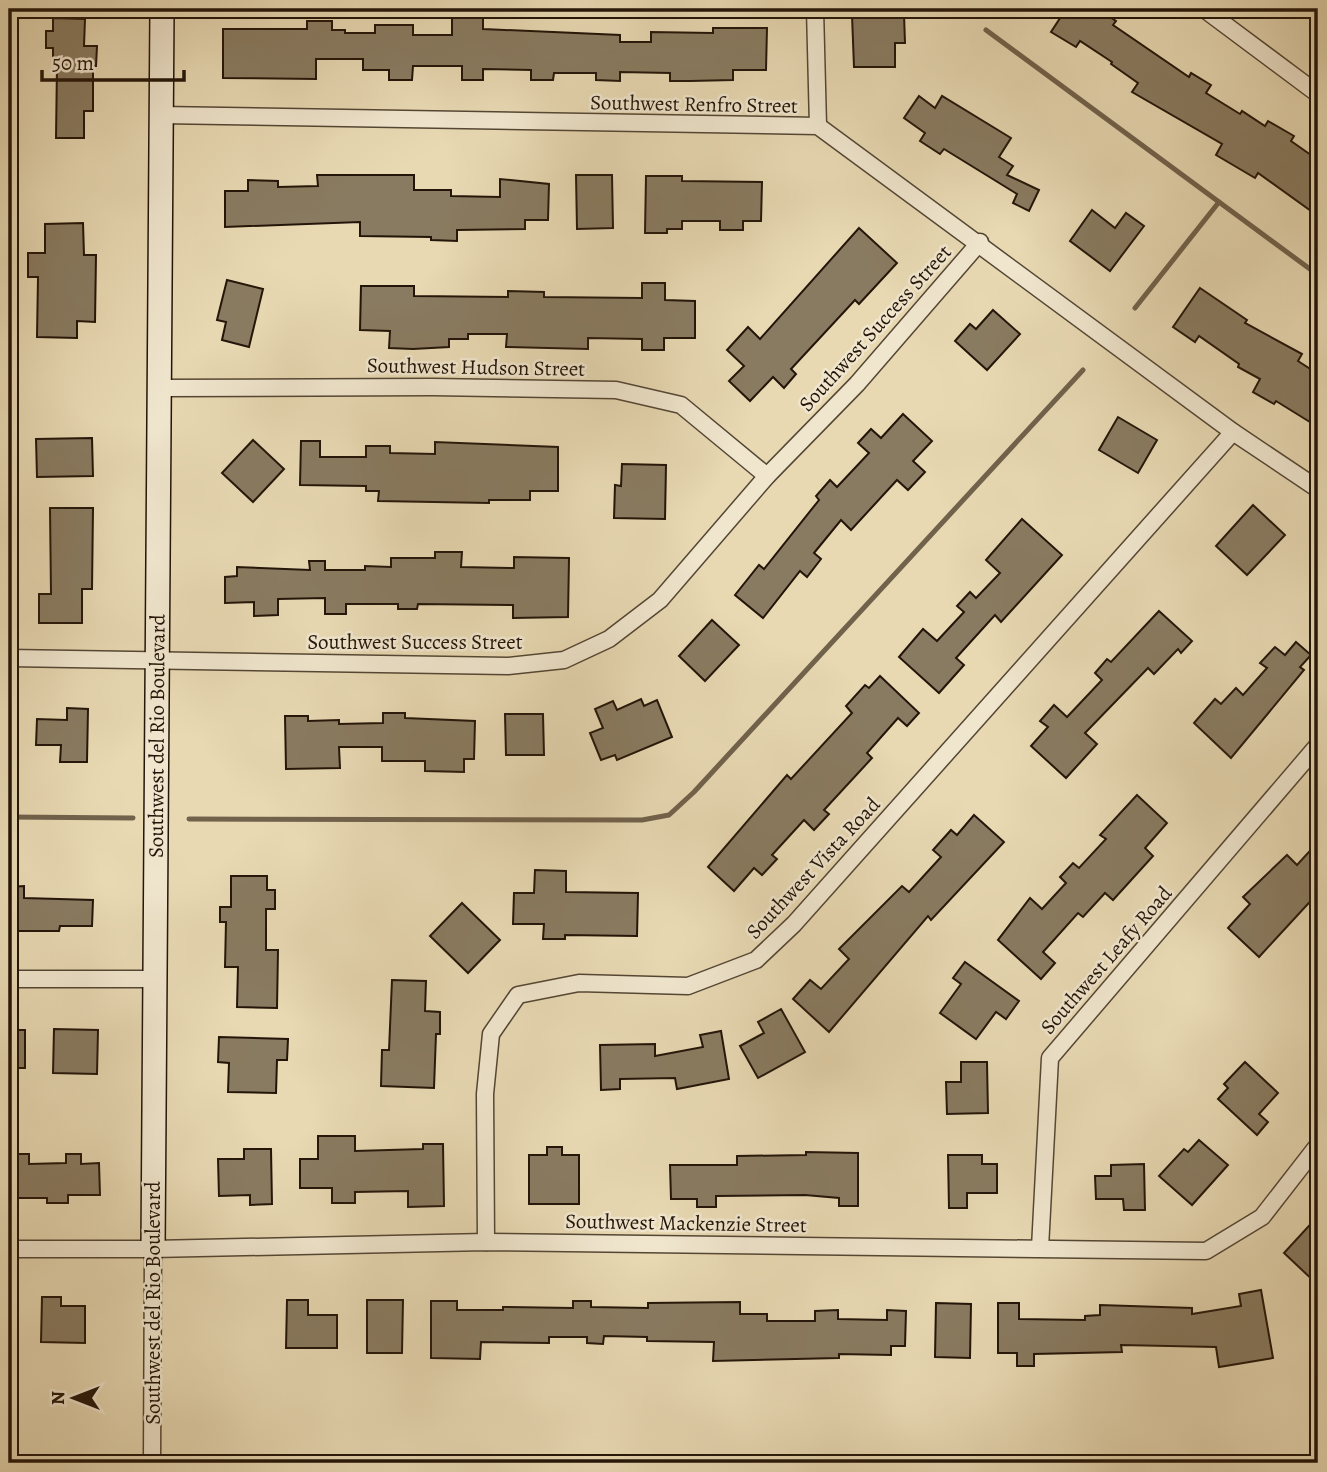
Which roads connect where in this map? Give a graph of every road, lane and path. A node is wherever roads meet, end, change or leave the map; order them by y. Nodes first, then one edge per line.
1 (162, 9) edge
2 (815, 9) edge
3 (1204, 9) edge
4 (1318, 94) edge
5 (160, 115) junction
6 (818, 126) junction
7 (980, 242) junction
8 (159, 388) junction
9 (1233, 432) junction
10 (766, 476) junction
11 (1318, 489) edge
12 (9, 658) edge
13 (159, 660) junction
14 (1318, 745) edge
15 (9, 979) edge
16 (154, 979) junction
17 (1318, 1145) edge
18 (486, 1242) junction
19 (1040, 1248) junction
20 (9, 1249) edge
21 (153, 1249) junction
22 (152, 1463) edge

1 - 5 street, Southwest del Rio Boulevard
2 - 6 street
3 - 4 street
5 - 6 street, Southwest Renfro Street
5 - 8 street, Southwest del Rio Boulevard
6 - 7 street, Southwest Renfro Street
7 - 9 street, Southwest Renfro Street
7 - 10 street, Southwest Success Street
8 - 10 street, Southwest Hudson Street
8 - 13 street, Southwest del Rio Boulevard
9 - 11 street, Southwest Renfro Street
9 - 18 street, Southwest Vista Road
10 - 13 street, Southwest Success Street
12 - 13 street, Southwest Success Street
13 - 16 street, Southwest del Rio Boulevard
14 - 19 street, Southwest Leafy Road
15 - 16 street
16 - 21 street, Southwest del Rio Boulevard
17 - 19 street, Southwest Mackenzie Street
18 - 19 street, Southwest Mackenzie Street
18 - 21 street, Southwest Mackenzie Street
20 - 21 street, Southwest Mackenzie Street
21 - 22 street, Southwest del Rio Boulevard

